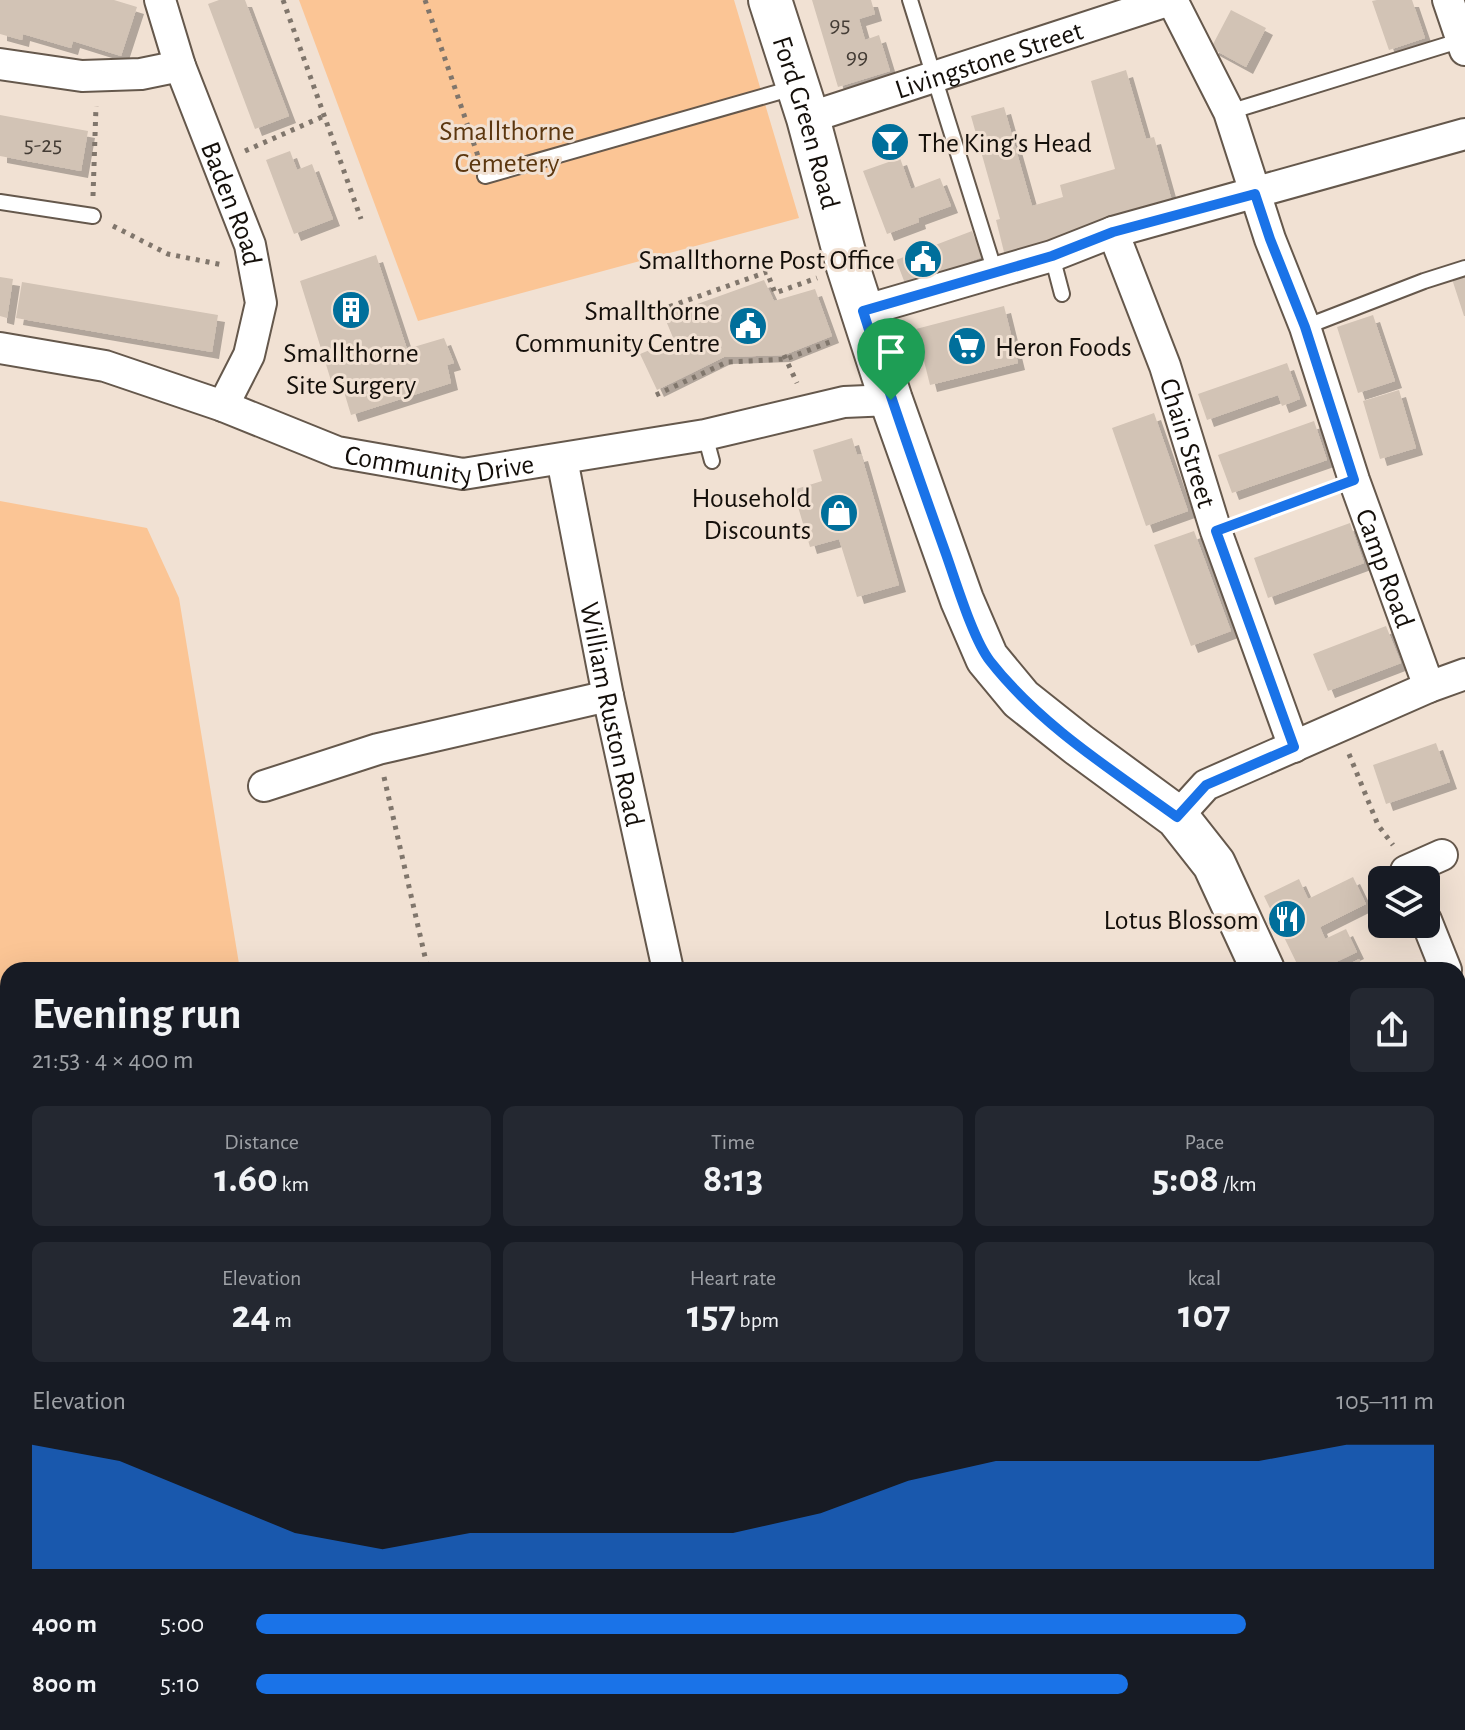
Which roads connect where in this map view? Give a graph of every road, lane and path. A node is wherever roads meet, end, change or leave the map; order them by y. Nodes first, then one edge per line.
1 (160, 0) edge
2 (283, 0) edge
3 (425, 0) edge
4 (770, 0) edge
5 (910, 0) edge
6 (1171, 0) edge
7 (1448, 0) edge
8 (1463, 45) edge
9 (0, 64) edge
10 (180, 66) junction
11 (97, 76) junction
12 (936, 76) junction
13 (802, 102) junction
14 (1229, 112) junction
15 (324, 116) junction
16 (1465, 134) edge
17 (218, 162) junction
18 (485, 176) joint
19 (1255, 194) junction
20 (0, 202) edge
21 (93, 216) junction
22 (361, 219) dead end
23 (1113, 232) junction
24 (1052, 256) junction
25 (1465, 268) edge
26 (255, 272) junction
27 (995, 272) junction
28 (823, 290) dead end
29 (1062, 294) dead end
30 (660, 310) dead end
31 (849, 319) junction
32 (1305, 327) junction
33 (0, 348) edge
34 (656, 395) dead end
35 (891, 400) junction
36 (223, 406) junction
37 (562, 459) junction
38 (1354, 480) junction
39 (1216, 531) junction
40 (1464, 678) edge
41 (1429, 687) junction
42 (608, 696) junction
43 (1338, 727) junction
44 (1294, 747) junction
45 (378, 749) junction
46 (264, 786) dead end
47 (1177, 817) junction
48 (1442, 855) dead end
49 (1403, 866) edge
50 (1407, 866) edge
51 (1433, 938) edge
52 (426, 962) edge
53 (666, 962) edge
54 (1252, 962) edge
55 (1443, 962) edge

1 - 10 street, Baden Road
2 - 15 path
3 - 18 path
4 - 13 main road, Ford Green Road
5 - 12 lane
6 - 12 street, Livingstone Street
6 - 14 street, Camp Road
7 - 8 street
8 - 14 lane
9 - 11 street
10 - 11 street
10 - 17 street, Baden Road
11 - 21 path
12 - 13 street, Livingstone Street
12 - 27 lane
13 - 18 lane
13 - 31 main road, Ford Green Road
14 - 19 street, Camp Road
15 - 17 path
15 - 22 path
16 - 19 street
17 - 26 street, Baden Road
19 - 23 street
19 - 32 street, Camp Road
20 - 21 lane
21 - 26 path
23 - 24 street
23 - 39 street, Chain Street
24 - 27 street
24 - 29 lane
25 - 32 lane
26 - 36 street, Baden Road
27 - 31 street
28 - 30 path
31 - 34 path
31 - 35 main road, Ford Green Road
32 - 38 street, Camp Road
33 - 36 street, Community Drive
35 - 37 street, Community Drive
35 - 47 main road, Ford Green Road
36 - 37 street, Community Drive
37 - 42 street, William Ruston Road
38 - 39 path
38 - 41 street, Camp Road
39 - 44 street, Chain Street
40 - 41 street
41 - 43 street
42 - 45 street
42 - 53 street, William Ruston Road
43 - 44 street
43 - 49 path
44 - 47 street
45 - 46 street
45 - 52 path
47 - 54 main road, Ford Green Road
48 - 50 street
51 - 55 street

